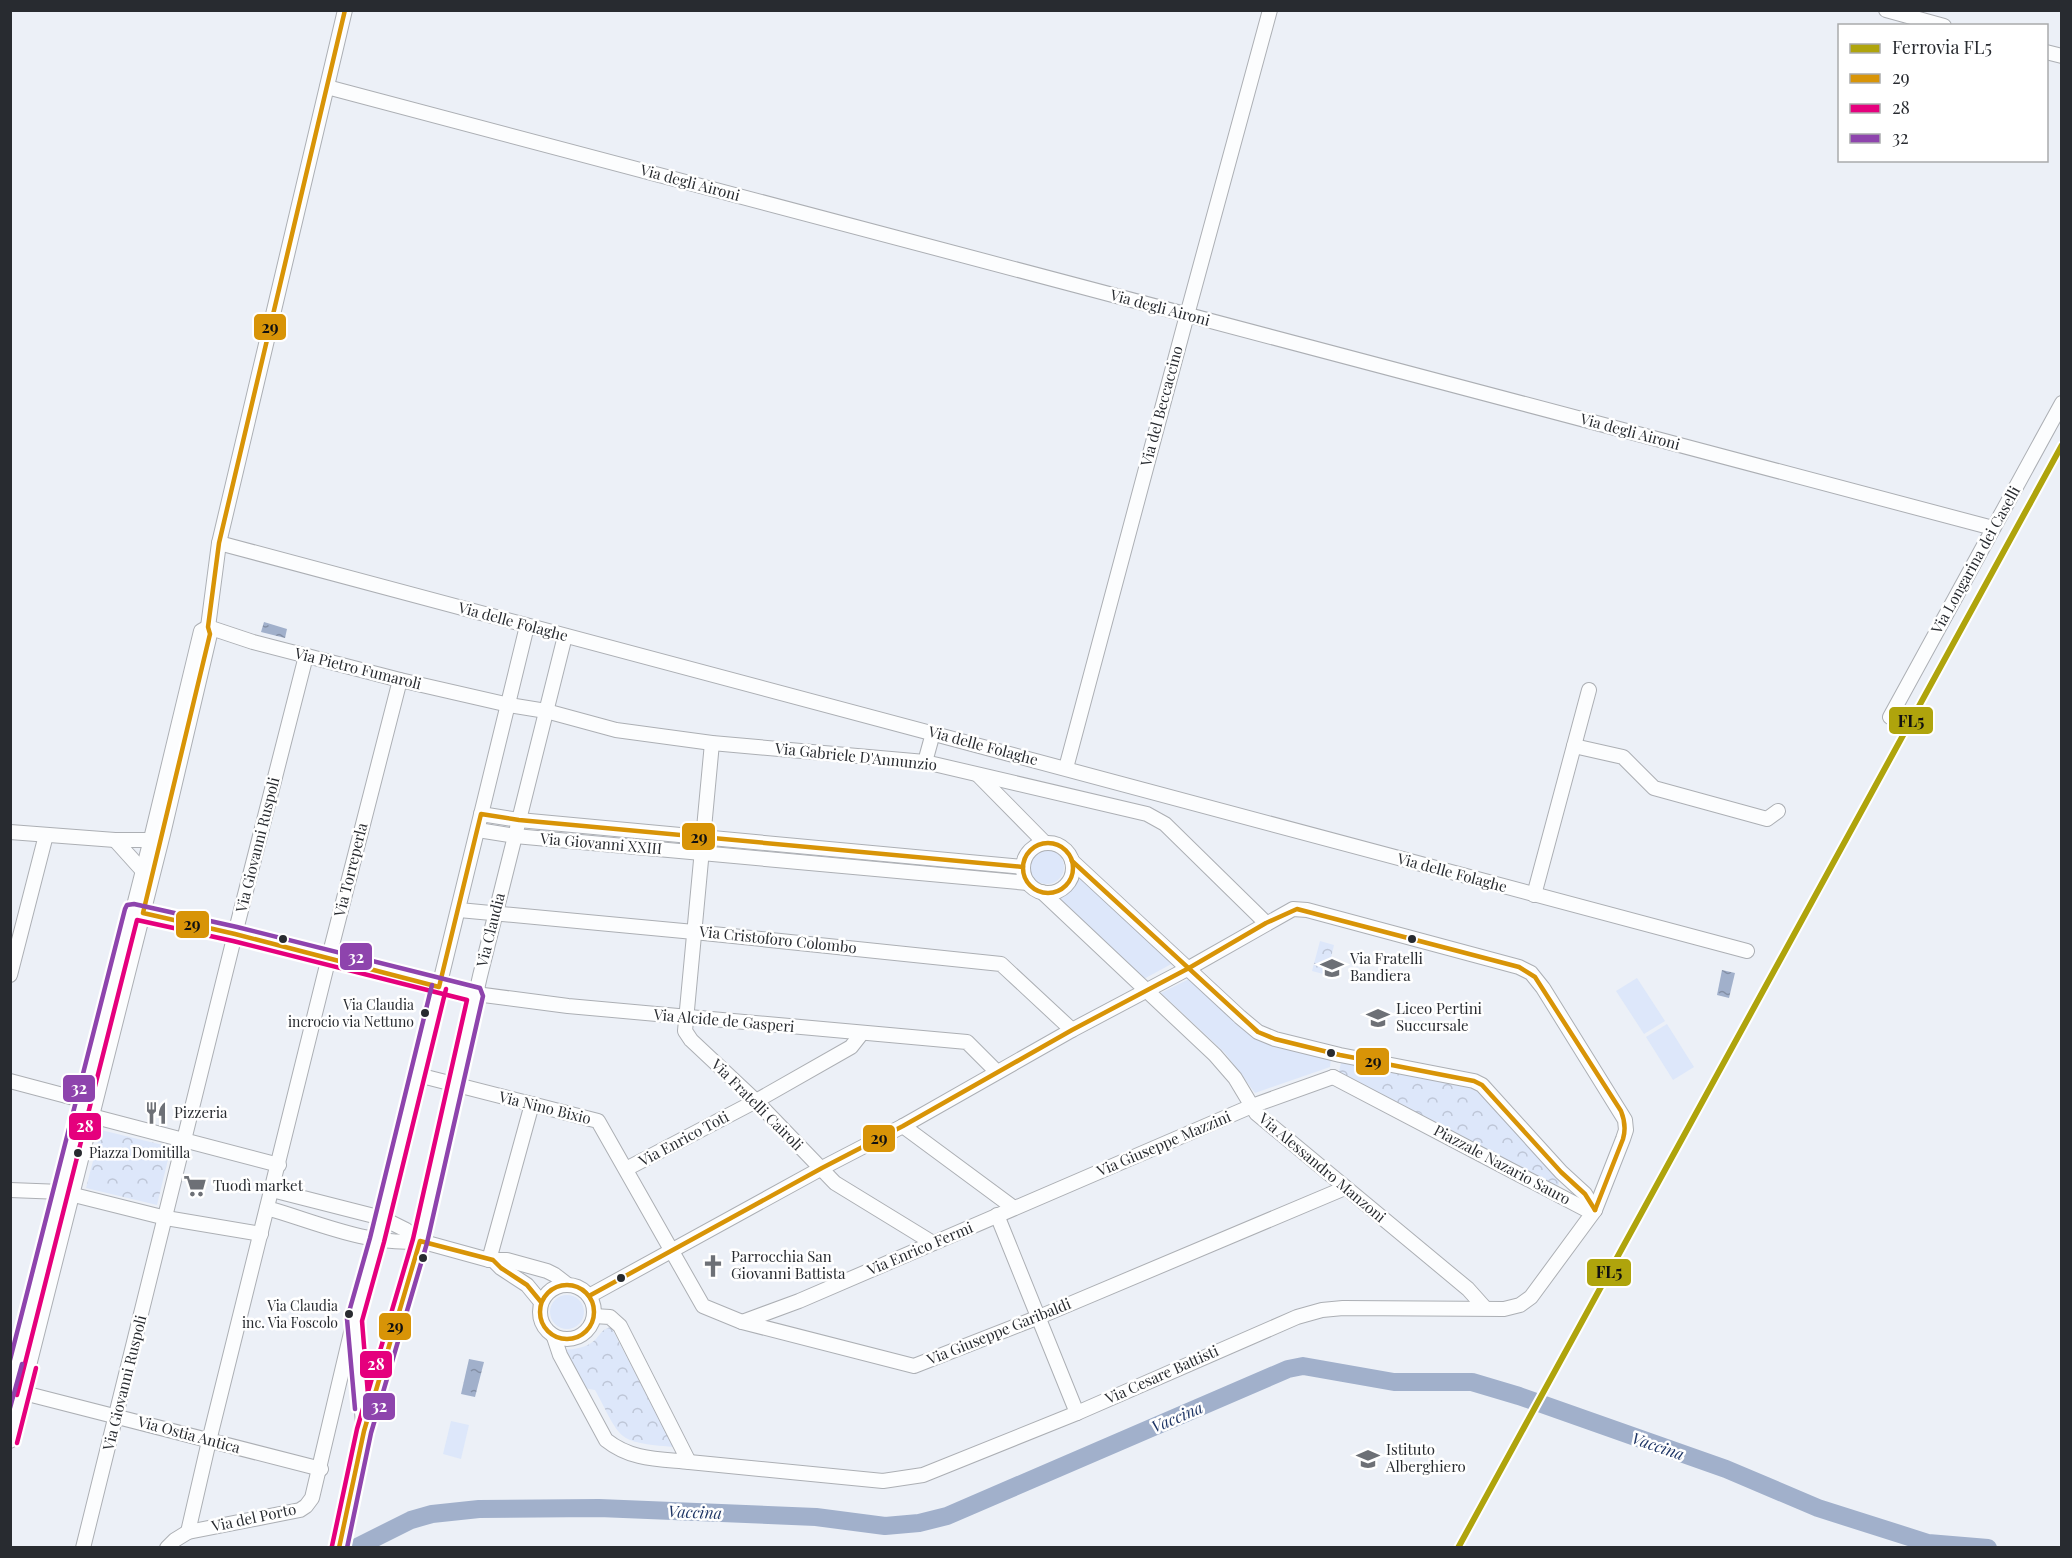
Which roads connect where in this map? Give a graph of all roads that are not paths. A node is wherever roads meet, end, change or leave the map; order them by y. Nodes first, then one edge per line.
1 (345, 10) edge
2 (1270, 10) edge
3 (1886, 10) edge
4 (1937, 24) edge
5 (327, 87) junction
6 (1187, 315) junction
7 (2061, 403) edge
8 (1993, 528) junction
9 (219, 543) junction
10 (527, 626) junction
11 (208, 627) junction
12 (565, 636) junction
13 (306, 656) junction
14 (400, 680) junction
15 (1589, 690) dead end
16 (509, 705) junction
17 (546, 711) junction
18 (1890, 717) dead end
19 (933, 733) junction
20 (712, 743) junction
21 (1574, 746) junction
22 (925, 762) junction
23 (1066, 768) junction
24 (978, 775) junction
25 (1779, 811) dead end
26 (482, 814) junction
27 (519, 820) junction
28 (478, 830) junction
29 (10, 832) edge
30 (46, 835) junction
31 (515, 836) junction
32 (702, 836) junction
33 (115, 840) junction
34 (156, 840) junction
35 (1045, 843) junction
36 (869, 852) junction
37 (702, 853) junction
38 (1072, 861) junction
39 (1023, 867) junction
40 (867, 868) junction
41 (142, 870) junction
42 (1028, 883) junction
43 (1042, 892) junction
44 (1534, 895) junction
45 (459, 910) junction
46 (138, 912) junction
47 (495, 913) junction
48 (1266, 923) junction
49 (694, 932) junction
50 (236, 934) junction
51 (1747, 951) dead end
52 (329, 957) junction
53 (1189, 968) junction
54 (10, 975) edge
55 (439, 987) junction
56 (1146, 989) junction
57 (476, 994) junction
58 (686, 1017) junction
59 (1072, 1030) junction
60 (862, 1033) junction
61 (1340, 1055) junction
62 (997, 1072) junction
63 (418, 1075) junction
64 (1333, 1077) junction
65 (10, 1082) edge
66 (455, 1085) junction
67 (756, 1101) junction
68 (532, 1104) junction
69 (1252, 1106) junction
70 (88, 1108) junction
71 (903, 1126) junction
72 (185, 1140) junction
73 (279, 1165) junction
74 (822, 1168) junction
75 (626, 1169) junction
76 (1345, 1188) junction
77 (10, 1190) edge
78 (272, 1190) junction
79 (67, 1193) junction
80 (267, 1208) junction
81 (1014, 1208) junction
82 (1595, 1209) junction
83 (997, 1215) junction
84 (166, 1218) junction
85 (382, 1218) junction
86 (261, 1234) junction
87 (376, 1240) junction
88 (420, 1241) junction
89 (933, 1242) junction
90 (672, 1251) junction
91 (491, 1260) junction
92 (568, 1285) junction
93 (589, 1296) junction
94 (542, 1302) junction
95 (1485, 1308) junction
96 (594, 1316) junction
97 (1039, 1317) junction
98 (354, 1320) junction
99 (742, 1322) junction
100 (554, 1337) junction
101 (14, 1391) edge
102 (1077, 1413) junction
103 (116, 1416) junction
104 (364, 1431) junction
105 (10, 1441) edge
106 (209, 1441) junction
107 (689, 1462) junction
108 (321, 1469) junction
109 (189, 1532) junction
110 (83, 1548) edge
111 (166, 1548) edge
112 (339, 1548) edge

1 - 5 street
2 - 6 street, Via del Beccaccino
3 - 4 street
5 - 6 street, Via degli Aironi
5 - 9 street
6 - 8 street, Via degli Aironi
6 - 23 street, Via del Beccaccino
7 - 8 street, Via Longarina dei Caselli
8 - 18 street, Via Longarina dei Caselli
9 - 10 street, Via delle Folaghe
9 - 11 street
10 - 12 street, Via delle Folaghe
10 - 16 street
11 - 13 street, Via Pietro Fumaroli
11 - 34 street
12 - 17 street, Via Claudia
12 - 19 street, Via delle Folaghe
13 - 14 street, Via Pietro Fumaroli
13 - 50 street, Via Giovanni Ruspoli
14 - 16 street, Via Pietro Fumaroli
14 - 52 street, Via Torreperla
15 - 21 street
16 - 17 street, Via Gabriele D'Annunzio
16 - 26 street
17 - 20 street, Via Gabriele D'Annunzio
17 - 27 street, Via Claudia
19 - 22 street
19 - 23 street, Via delle Folaghe
20 - 22 street, Via Gabriele D'Annunzio
20 - 32 street
21 - 25 street
21 - 44 street
22 - 24 street, Via Gabriele D'Annunzio
23 - 44 street, Via delle Folaghe
24 - 35 street
24 - 48 street, Via Gabriele D'Annunzio
26 - 27 street, Via Giovanni XXIII
26 - 28 street
27 - 31 street, Via Claudia
27 - 32 street, Via Giovanni XXIII
28 - 31 street, Via Giovanni XXIII
28 - 45 street
29 - 30 street
30 - 33 street
30 - 54 street
31 - 37 street, Via Giovanni XXIII
31 - 47 street, Via Claudia
32 - 36 street, Via Giovanni XXIII
32 - 37 street
33 - 34 street
33 - 41 street
34 - 41 street
34 - 46 street
35 - 38 street
35 - 39 street
36 - 39 street, Via Giovanni XXIII
36 - 40 street
37 - 40 street, Via Giovanni XXIII
37 - 49 street
38 - 43 street
38 - 53 street, Piazzale Nazario Sauro
39 - 42 street
40 - 42 street, Via Giovanni XXIII
41 - 46 street
42 - 43 street
43 - 56 street, Via Alessandro Manzoni
44 - 51 street, Via delle Folaghe
45 - 47 street, Via Cristoforo Colombo
45 - 55 street
46 - 50 street, Via Alcide de Gasperi
46 - 70 street
47 - 49 street, Via Cristoforo Colombo
47 - 57 street, Via Claudia
48 - 53 street
48 - 82 street
49 - 58 street
49 - 59 street, Via Cristoforo Colombo
50 - 52 street, Via Alcide de Gasperi
50 - 72 street, Via Giovanni Ruspoli
52 - 55 street, Via Alcide de Gasperi
52 - 73 street, Via Torreperla
53 - 56 street
53 - 61 street, Piazzale Nazario Sauro
55 - 57 street, Via Alcide de Gasperi
55 - 63 street
56 - 59 street
56 - 69 street, Via Alessandro Manzoni
57 - 58 street, Via Alcide de Gasperi
57 - 66 street, Via Claudia
58 - 60 street, Via Alcide de Gasperi
58 - 67 street, Via Fratelli Cairoli
59 - 62 street
60 - 62 street, Via Alcide de Gasperi
60 - 67 street, Via Enrico Toti
61 - 64 street
61 - 82 street, Piazzale Nazario Sauro
62 - 71 street
63 - 66 street, Via Nino Bixio
63 - 85 street
64 - 69 street, Via Giuseppe Mazzini
64 - 82 street, Piazzale Nazario Sauro
65 - 70 street
66 - 68 street, Via Nino Bixio
66 - 88 street, Via Claudia
67 - 74 street, Via Fratelli Cairoli
67 - 75 street, Via Enrico Toti
68 - 75 street, Via Nino Bixio
68 - 91 street
69 - 76 street, Via Alessandro Manzoni
69 - 81 street, Via Giuseppe Mazzini
70 - 72 street
70 - 79 street
71 - 74 street
71 - 81 street
72 - 73 street
72 - 84 street, Via Giovanni Ruspoli
73 - 78 street, Via Torreperla
74 - 89 street, Via Fratelli Cairoli
74 - 90 street
75 - 90 street, Via Nino Bixio
76 - 95 street, Via Alessandro Manzoni
76 - 97 street, Via Giuseppe Garibaldi
77 - 79 street
78 - 80 street, Via Torreperla
78 - 85 street
79 - 84 street
79 - 101 street
80 - 86 street, Via Torreperla
80 - 87 street
81 - 83 street, Via Giuseppe Mazzini
82 - 95 street, Via Cesare Battisti
83 - 89 street, Via Enrico Fermi
83 - 97 street
84 - 86 street
84 - 103 street, Via Giovanni Ruspoli
85 - 87 street
85 - 88 street
86 - 106 street
87 - 88 street
87 - 98 street
88 - 91 street
88 - 104 street, Via Claudia
89 - 99 street, Via Enrico Fermi
90 - 93 street
90 - 99 street, Via Giuseppe Garibaldi
91 - 92 street
91 - 94 street
92 - 93 street
92 - 94 street
93 - 96 street
94 - 100 street
95 - 102 street, Via Cesare Battisti
96 - 100 street
96 - 107 street
97 - 99 street, Via Giuseppe Garibaldi
97 - 102 street
98 - 104 street
98 - 108 street
100 - 107 street, Via Cesare Battisti
101 - 103 street, Via Ostia Antica
101 - 105 street
102 - 107 street, Via Cesare Battisti
103 - 106 street, Via Ostia Antica
103 - 110 street, Via Giovanni Ruspoli
104 - 112 street
106 - 108 street, Via Ostia Antica
106 - 109 street
108 - 109 street, Via del Porto
109 - 111 street, Via del Porto

